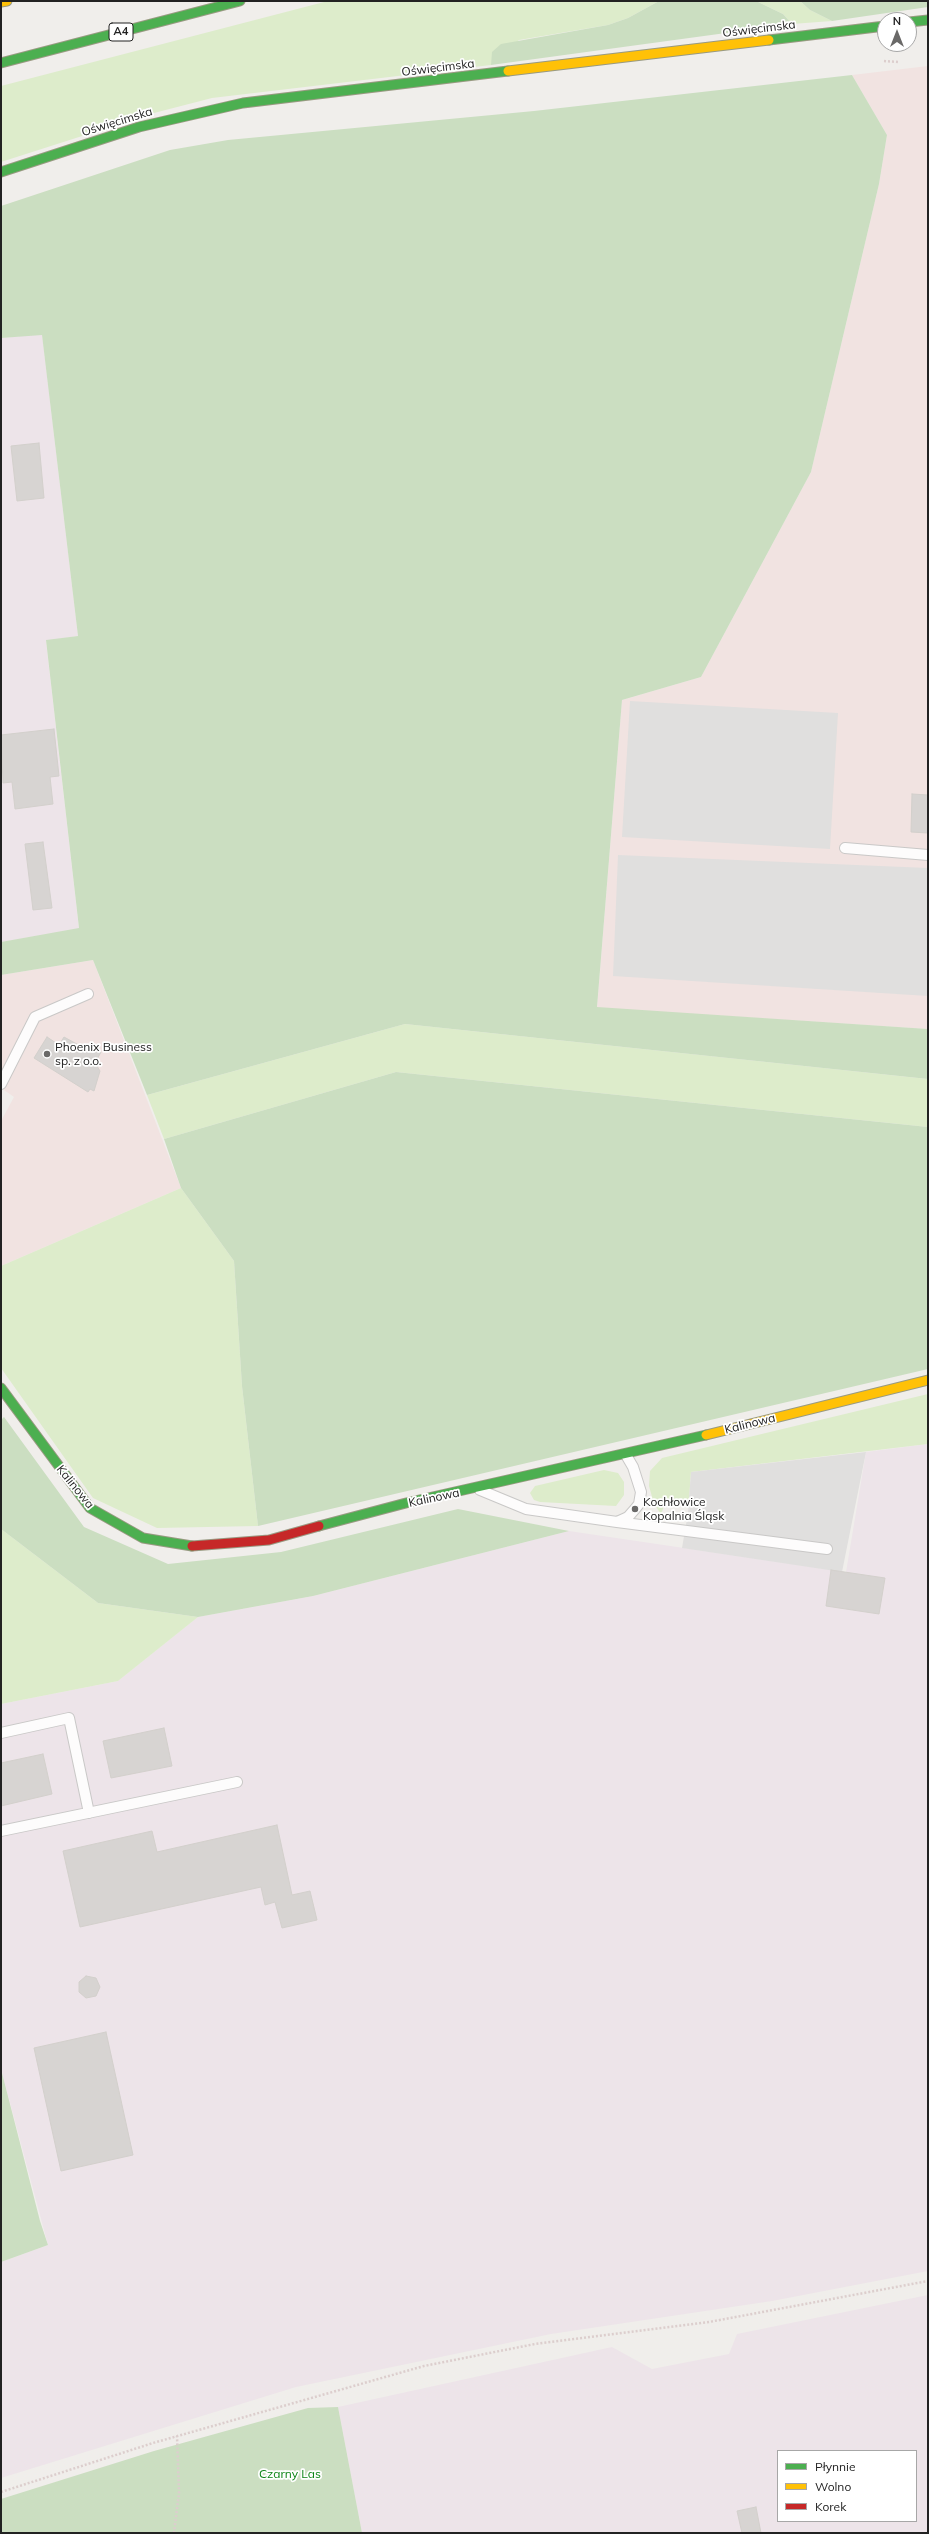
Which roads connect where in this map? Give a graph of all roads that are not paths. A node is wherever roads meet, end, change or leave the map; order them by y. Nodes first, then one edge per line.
1 (7, 1) edge
2 (240, 1) edge
3 (1, 2) edge
4 (928, 20) edge
5 (917, 21) edge
6 (877, 27) edge
7 (1, 63) edge
8 (1, 172) edge
9 (845, 848) dead end
10 (928, 855) edge
11 (88, 994) dead end
12 (1, 1084) edge
13 (928, 1380) edge
14 (1, 1388) edge
15 (626, 1455) junction
16 (476, 1489) junction
17 (617, 1522) junction
18 (827, 1549) dead end
19 (1, 1733) edge
20 (237, 1782) dead end
21 (89, 1813) junction
22 (1, 1831) edge

1 - 3 main road
2 - 7 main road, A4
4 - 5 main road
6 - 8 main road, Oświęcimska
9 - 10 lane
11 - 12 lane
13 - 15 main road, Kalinowa
14 - 16 main road, Kalinowa
15 - 16 main road, Kalinowa
15 - 17 lane
16 - 17 lane
17 - 18 lane
19 - 21 lane
20 - 21 lane
21 - 22 lane

